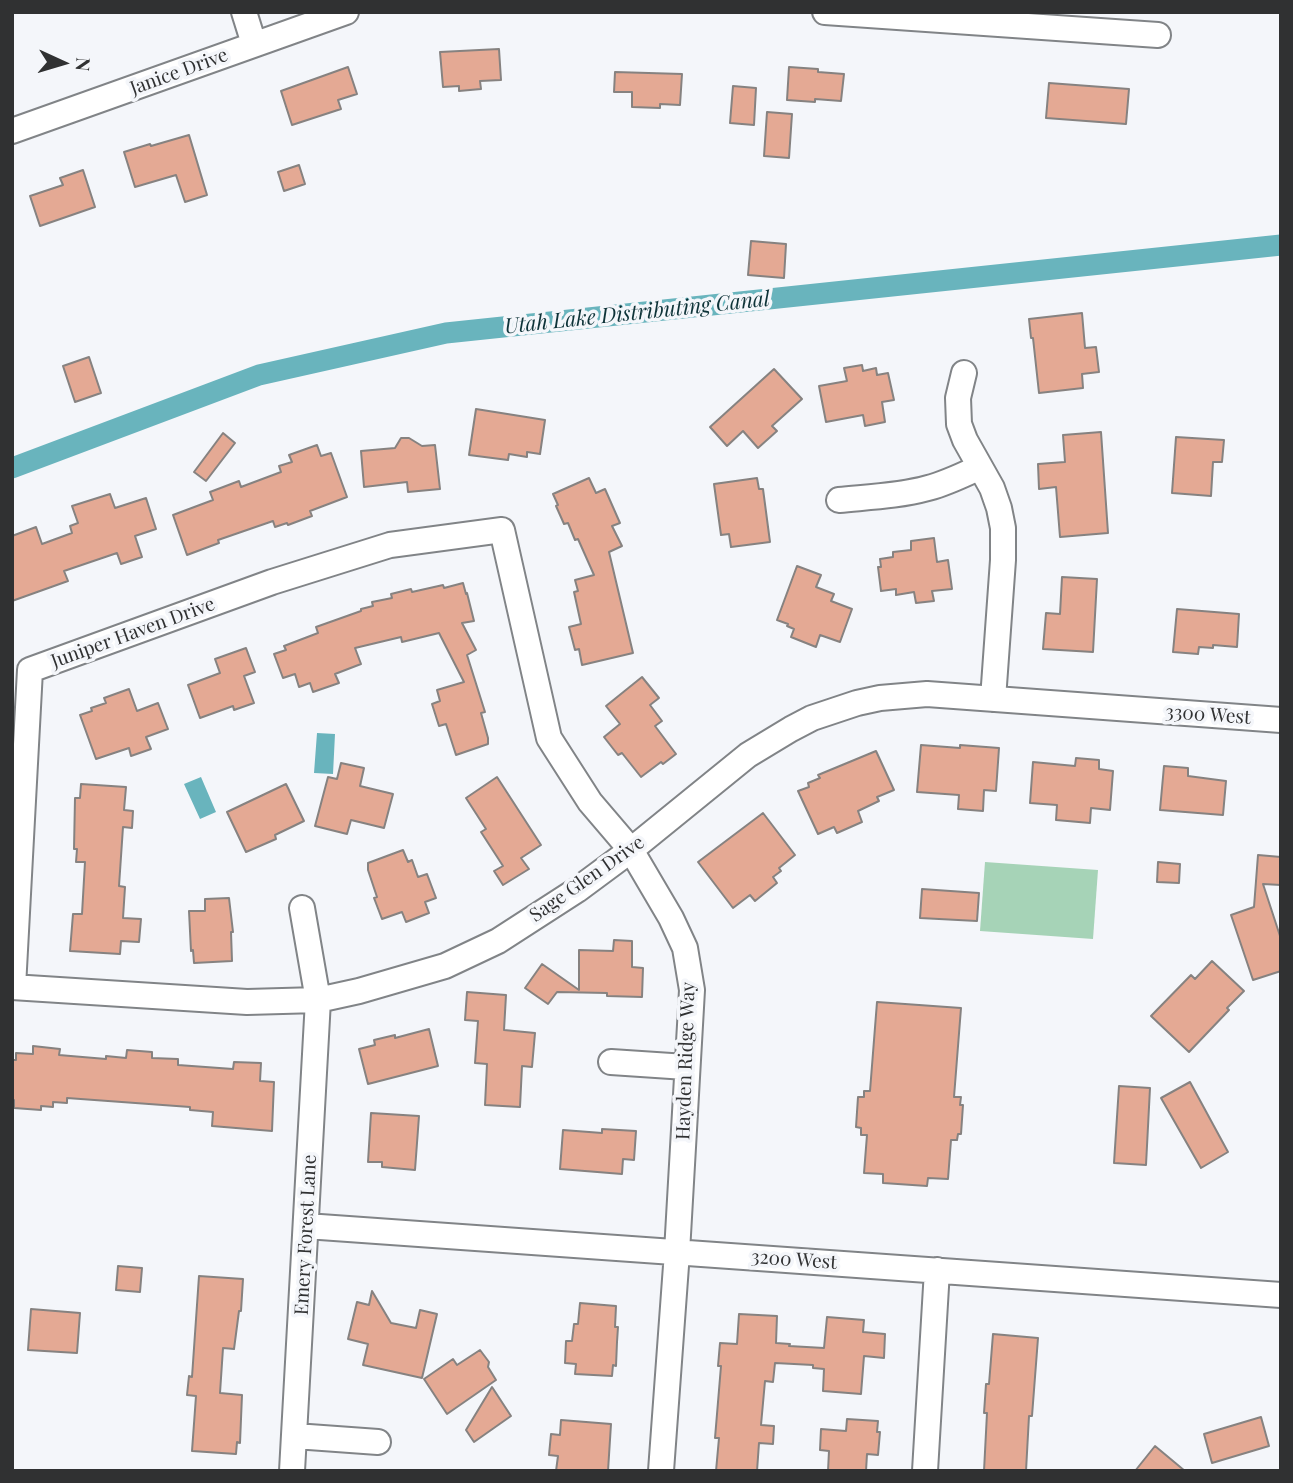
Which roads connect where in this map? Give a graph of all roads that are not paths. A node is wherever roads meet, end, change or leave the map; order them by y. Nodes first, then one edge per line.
1 (244, 12) edge
2 (346, 12) edge
3 (825, 12) edge
4 (1158, 35) dead end
5 (254, 44) junction
6 (12, 131) edge
7 (964, 373) dead end
8 (980, 467) junction
9 (839, 500) dead end
10 (502, 530) joint
11 (993, 699) junction
12 (1136, 710) joint
13 (1281, 720) edge
14 (631, 850) junction
15 (302, 908) dead end
16 (13, 987) edge
17 (318, 1000) junction
18 (611, 1062) dead end
19 (687, 1068) junction
20 (306, 1226) junction
21 (677, 1252) junction
22 (937, 1270) junction
23 (1281, 1295) edge
24 (295, 1436) junction
25 (378, 1442) dead end
26 (292, 1471) edge
27 (661, 1471) edge
28 (925, 1471) edge

1 - 5 street
2 - 5 street, Janice Drive
3 - 4 street
5 - 6 street, Janice Drive
7 - 8 street
8 - 9 street
8 - 11 street
10 - 14 street, Hayden Ridge Way
10 - 16 street, Juniper Haven Drive
11 - 12 street, Sage Glen Drive
11 - 14 street, Sage Glen Drive
12 - 13 street, 3300 West
14 - 17 street, Sage Glen Drive
14 - 19 street, Hayden Ridge Way
15 - 17 street, Emery Forest Lane
16 - 17 street, Sage Glen Drive
17 - 20 street, Emery Forest Lane
18 - 19 street
19 - 21 street, Hayden Ridge Way
20 - 21 street, 3200 West
20 - 24 street, Emery Forest Lane
21 - 22 street, 3200 West
21 - 27 street, Hayden Ridge Way
22 - 23 street, 3200 West
22 - 28 street
24 - 25 street
24 - 26 street, Emery Forest Lane

